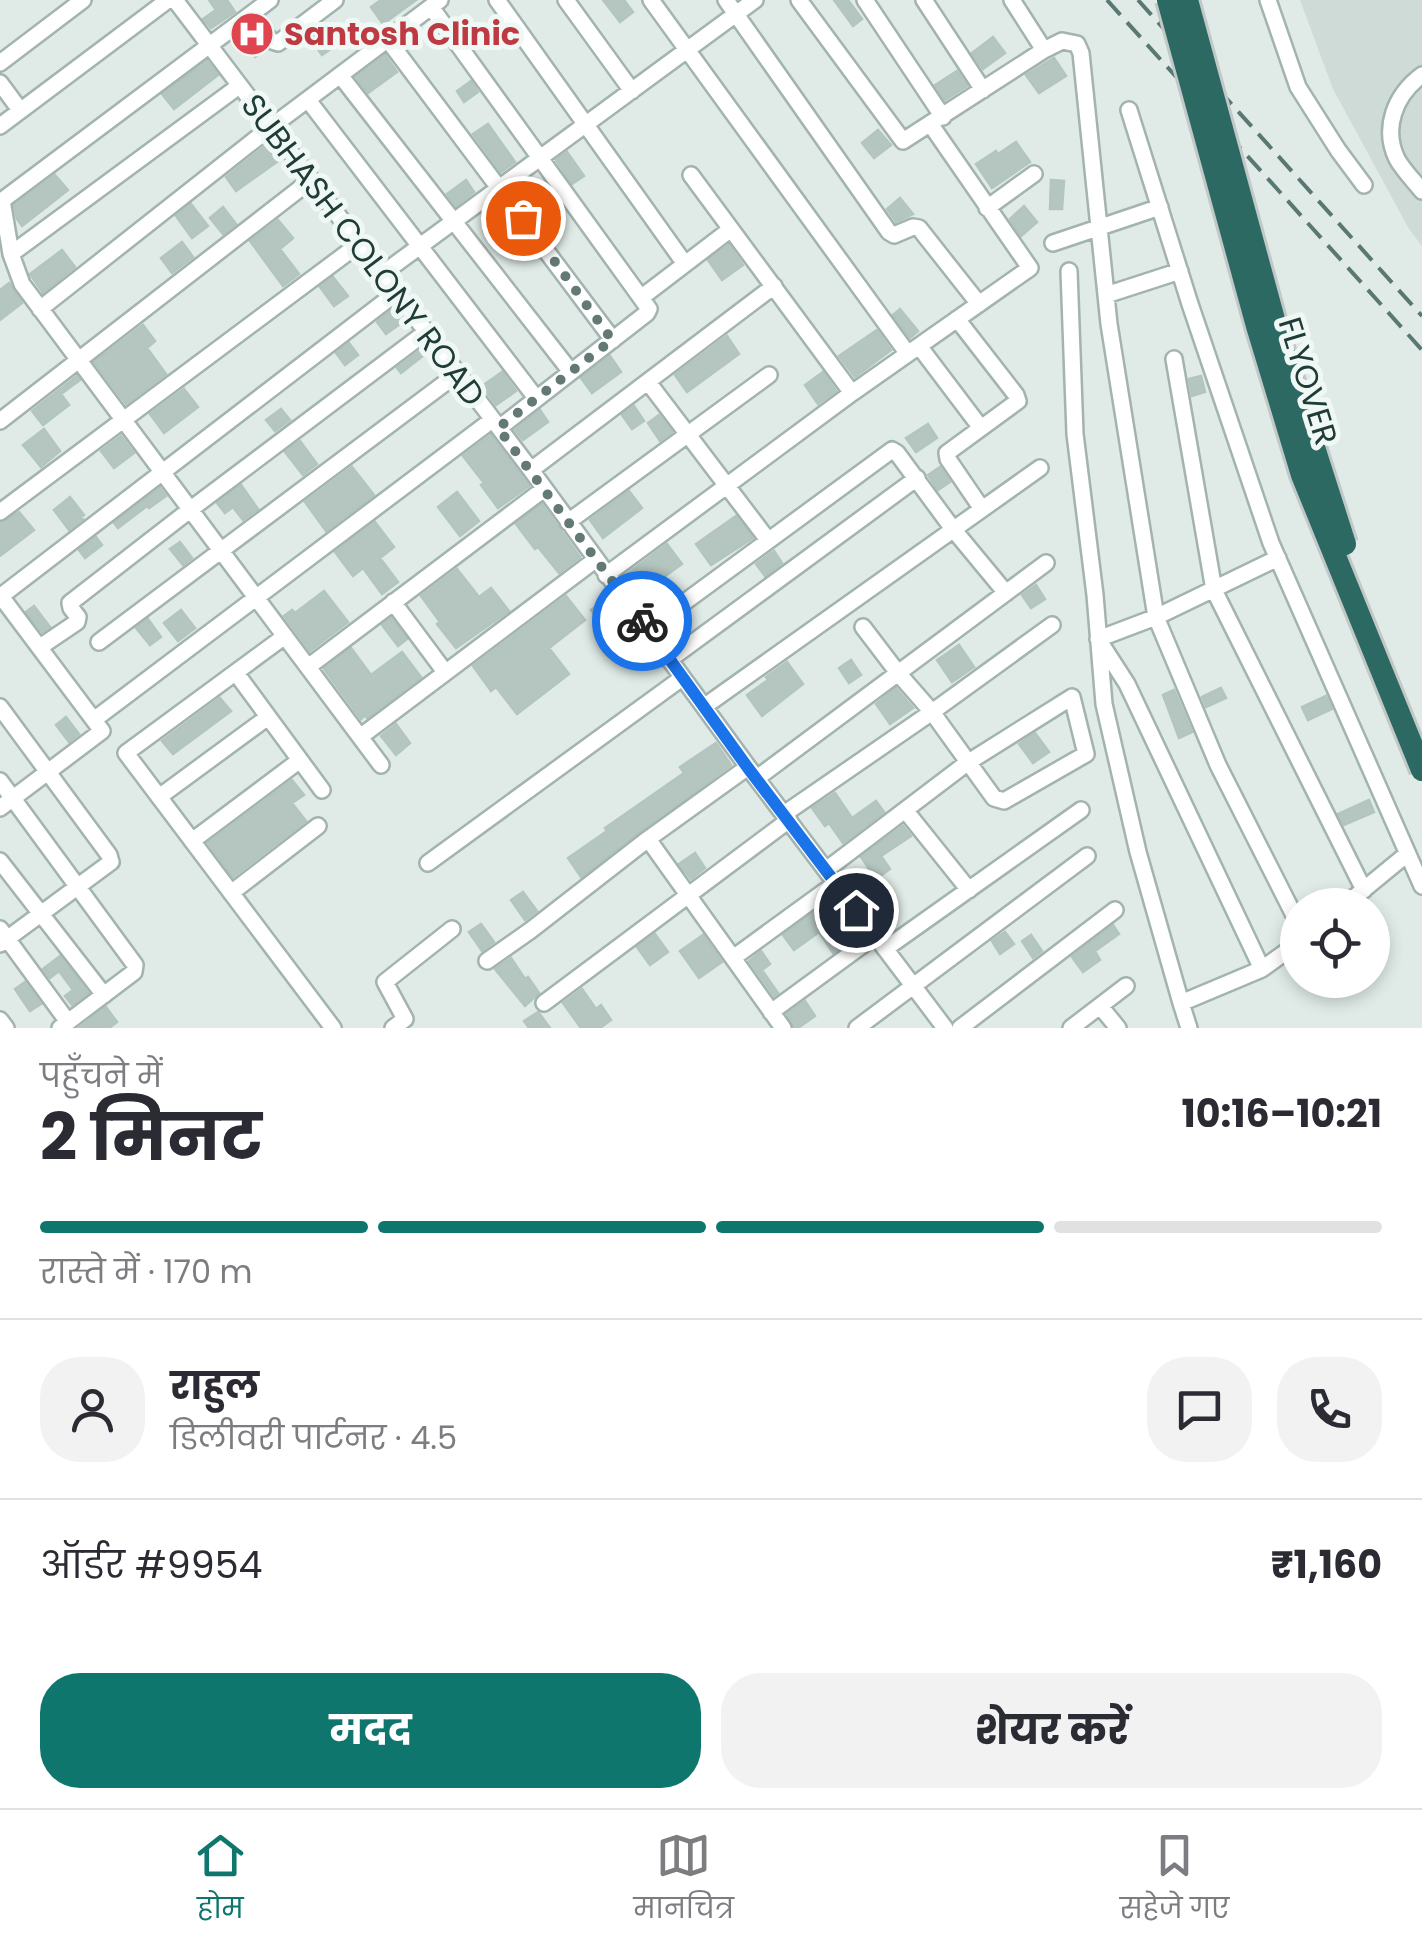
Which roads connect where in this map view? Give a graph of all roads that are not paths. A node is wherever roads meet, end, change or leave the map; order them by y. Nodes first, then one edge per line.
1 (84, 0) edge
2 (172, 0) edge
3 (270, 0) edge
4 (335, 0) edge
5 (497, 0) edge
6 (566, 0) edge
7 (651, 0) edge
8 (726, 0) edge
9 (755, 0) edge
10 (799, 0) edge
11 (865, 0) edge
12 (924, 0) edge
13 (1012, 0) edge
14 (1168, 0) edge
15 (1188, 0) edge
16 (1268, 0) edge
17 (436, 4) edge
18 (736, 14) junction
19 (248, 17) junction
20 (388, 40) junction
21 (208, 46) junction
22 (1044, 50) junction
23 (686, 51) junction
24 (0, 63) edge
25 (1422, 75) edge
26 (340, 76) junction
27 (0, 83) edge
28 (239, 86) junction
29 (983, 90) junction
30 (632, 91) junction
31 (308, 100) junction
32 (20, 110) junction
33 (1129, 110) dead end
34 (937, 121) junction
35 (586, 124) junction
36 (0, 126) edge
37 (271, 127) junction
38 (541, 157) junction
39 (1034, 174) dead end
40 (691, 175) dead end
41 (311, 180) junction
42 (1364, 185) dead end
43 (500, 188) junction
44 (1422, 190) edge
45 (1, 201) edge
46 (1160, 207) junction
47 (987, 208) junction
48 (454, 222) junction
49 (732, 229) junction
50 (1100, 229) junction
51 (1053, 243) dead end
52 (359, 244) junction
53 (420, 246) junction
54 (12, 254) junction
55 (685, 264) junction
56 (1070, 271) dead end
57 (1180, 271) junction
58 (382, 274) junction
59 (774, 286) junction
60 (396, 293) junction
61 (1106, 295) junction
62 (642, 297) junction
63 (979, 304) junction
64 (40, 309) junction
65 (956, 320) junction
66 (426, 332) junction
67 (612, 340) junction
68 (913, 350) junction
69 (1174, 359) dead end
70 (79, 362) junction
71 (571, 372) junction
72 (457, 374) junction
73 (769, 375) dead end
74 (648, 382) junction
75 (852, 393) junction
76 (536, 398) junction
77 (124, 420) junction
78 (0, 421) edge
79 (495, 424) junction
80 (981, 428) junction
81 (687, 435) junction
82 (1040, 468) dead end
83 (531, 470) junction
84 (163, 472) junction
85 (916, 478) junction
86 (726, 486) junction
87 (544, 489) junction
88 (190, 509) junction
89 (982, 509) junction
90 (0, 512) edge
91 (568, 522) junction
92 (953, 529) junction
93 (768, 540) junction
94 (222, 551) junction
95 (1278, 558) junction
96 (595, 560) junction
97 (1046, 563) dead end
98 (606, 575) junction
99 (1214, 590) junction
100 (1006, 593) junction
101 (0, 595) edge
102 (257, 599) junction
103 (393, 602) junction
104 (1156, 618) junction
105 (1052, 625) dead end
106 (863, 627) dead end
107 (648, 629) junction
108 (285, 636) junction
109 (1098, 639) junction
110 (100, 642) dead end
111 (40, 647) junction
112 (669, 660) junction
113 (308, 667) junction
114 (445, 672) junction
115 (236, 673) junction
116 (898, 673) junction
117 (682, 678) junction
118 (705, 706) junction
119 (0, 707) edge
120 (932, 712) junction
121 (268, 717) junction
122 (95, 720) junction
123 (360, 737) junction
124 (1422, 742) edge
125 (300, 760) junction
126 (967, 763) junction
127 (380, 765) dead end
128 (1422, 770) edge
129 (48, 773) junction
130 (752, 773) junction
131 (0, 781) edge
132 (322, 790) dead end
133 (159, 798) junction
134 (6, 804) edge
135 (905, 810) junction
136 (1081, 810) dead end
137 (787, 817) junction
138 (318, 826) dead end
139 (648, 839) junction
140 (192, 842) junction
141 (1407, 854) junction
142 (1087, 856) dead end
143 (0, 861) edge
144 (428, 862) dead end
145 (831, 876) junction
146 (78, 886) junction
147 (1422, 886) edge
148 (1280, 888) edge
149 (1363, 888) edge
150 (1366, 888) edge
151 (969, 890) junction
152 (231, 893) junction
153 (688, 896) junction
154 (1115, 910) dead end
155 (40, 914) junction
156 (452, 928) dead end
157 (2, 937) edge
158 (880, 942) junction
159 (1280, 956) edge
160 (733, 958) junction
161 (487, 961) dead end
162 (1262, 969) junction
163 (912, 985) junction
164 (1126, 986) dead end
165 (104, 996) junction
166 (544, 1003) dead end
167 (1180, 1003) junction
168 (1100, 1006) junction
169 (770, 1012) junction
170 (0, 1020) edge
171 (64, 1025) edge
172 (6, 1028) edge
173 (333, 1028) edge
174 (393, 1028) edge
175 (783, 1028) edge
176 (857, 1028) edge
177 (945, 1028) edge
178 (960, 1028) edge
179 (1071, 1028) edge
180 (1118, 1028) edge
181 (1189, 1028) edge

1 - 24 street
2 - 21 street, SUBHASH COLONY ROAD
2 - 32 street
3 - 19 street
4 - 19 street
5 - 35 street
6 - 30 street
7 - 23 street
8 - 18 street
9 - 18 street
10 - 34 street
11 - 34 street
12 - 29 street
13 - 22 street
14 - 128 highway, FLYOVER, bridge
15 - 124 highway, FLYOVER, bridge
16 - 42 street
17 - 20 street
17 - 38 street
18 - 23 street
18 - 63 street
19 - 21 street
20 - 26 street
20 - 43 street
21 - 28 street, SUBHASH COLONY ROAD
21 - 45 street
22 - 29 street
22 - 50 street
23 - 30 street
23 - 68 street
25 - 44 street
26 - 31 street
26 - 48 street
27 - 32 street
28 - 37 street, SUBHASH COLONY ROAD
28 - 54 street
29 - 34 street
30 - 35 street
31 - 37 street
31 - 53 street
32 - 36 street
33 - 46 street
34 - 47 street
35 - 38 street
35 - 55 street
37 - 41 street, SUBHASH COLONY ROAD
37 - 64 street
38 - 43 street
38 - 62 street
39 - 47 street
40 - 49 street
41 - 52 street, SUBHASH COLONY ROAD
41 - 70 street
43 - 48 street
43 - 67 street
45 - 54 street
46 - 50 street
46 - 57 street
47 - 63 street
48 - 53 street
48 - 71 street
49 - 55 street
49 - 59 street
50 - 51 street
50 - 61 street
52 - 58 street, SUBHASH COLONY ROAD
52 - 77 street
53 - 58 street
53 - 76 street
54 - 64 street
55 - 62 street
56 - 109 street
57 - 61 street
57 - 95 street
58 - 60 street, SUBHASH COLONY ROAD
59 - 74 street
59 - 75 street
60 - 66 street, SUBHASH COLONY ROAD
60 - 84 street
61 - 104 street
62 - 67 street
63 - 65 street
64 - 70 street
65 - 68 street
65 - 80 street
66 - 72 street, SUBHASH COLONY ROAD
66 - 88 street
67 - 71 street
68 - 75 street
68 - 80 street
69 - 99 street
70 - 77 street
70 - 78 street
71 - 76 street
72 - 79 street, SUBHASH COLONY ROAD
72 - 94 street
73 - 81 street
74 - 81 street
74 - 83 street
75 - 86 street
76 - 79 street
77 - 84 street
77 - 90 street
79 - 83 street, SUBHASH COLONY ROAD
79 - 102 street
80 - 89 street
81 - 86 street
81 - 91 street
82 - 89 street
83 - 87 street, SUBHASH COLONY ROAD
84 - 88 street
84 - 101 street
85 - 92 street
85 - 93 street
85 - 112 street
86 - 93 street
86 - 98 street
87 - 91 street, SUBHASH COLONY ROAD
87 - 103 street
88 - 94 street
88 - 111 street
89 - 92 street
91 - 96 street, SUBHASH COLONY ROAD
92 - 100 street
92 - 118 street
93 - 107 street
94 - 102 street
94 - 110 street
95 - 99 street
95 - 141 street
96 - 98 street, SUBHASH COLONY ROAD
96 - 114 street
97 - 100 street
98 - 107 street, SUBHASH COLONY ROAD
99 - 104 street
99 - 149 street
100 - 116 street
101 - 111 street
102 - 108 street
102 - 122 street
103 - 113 street
103 - 114 street
104 - 109 street
104 - 148 street
105 - 120 street
106 - 116 street
107 - 112 street, SUBHASH COLONY ROAD
108 - 113 street
108 - 115 street
109 - 162 street
109 - 167 street
111 - 122 street
112 - 117 street, SUBHASH COLONY ROAD
113 - 123 street
114 - 123 street
115 - 121 street
115 - 133 street
116 - 120 street
116 - 130 street
117 - 118 street, SUBHASH COLONY ROAD
117 - 144 street
118 - 130 street, SUBHASH COLONY ROAD
119 - 129 street
120 - 126 street
120 - 137 street
121 - 125 street
121 - 133 street
122 - 129 street
123 - 127 street
125 - 132 street
125 - 140 street
126 - 126 street
126 - 135 street
129 - 134 street
129 - 146 street
130 - 137 street, SUBHASH COLONY ROAD
130 - 139 street
131 - 134 street
133 - 140 street
134 - 146 street
135 - 145 street
135 - 151 street
136 - 151 street
137 - 145 street, SUBHASH COLONY ROAD
137 - 153 street
138 - 152 street
139 - 153 street
139 - 161 street
140 - 152 street
141 - 147 street
141 - 150 street
142 - 163 street
143 - 155 street
145 - 158 street, SUBHASH COLONY ROAD
145 - 160 street
146 - 155 street
146 - 165 street
151 - 158 street
152 - 173 street
153 - 160 street
153 - 166 street
154 - 178 street
155 - 157 street
155 - 165 street
156 - 174 street
157 - 171 street
158 - 163 street, SUBHASH COLONY ROAD
158 - 169 street
159 - 162 street
160 - 169 street
162 - 167 street
163 - 176 street
163 - 177 street, SUBHASH COLONY ROAD
164 - 168 street
165 - 171 street
167 - 181 street
168 - 179 street
168 - 180 street
169 - 175 street
170 - 172 street

